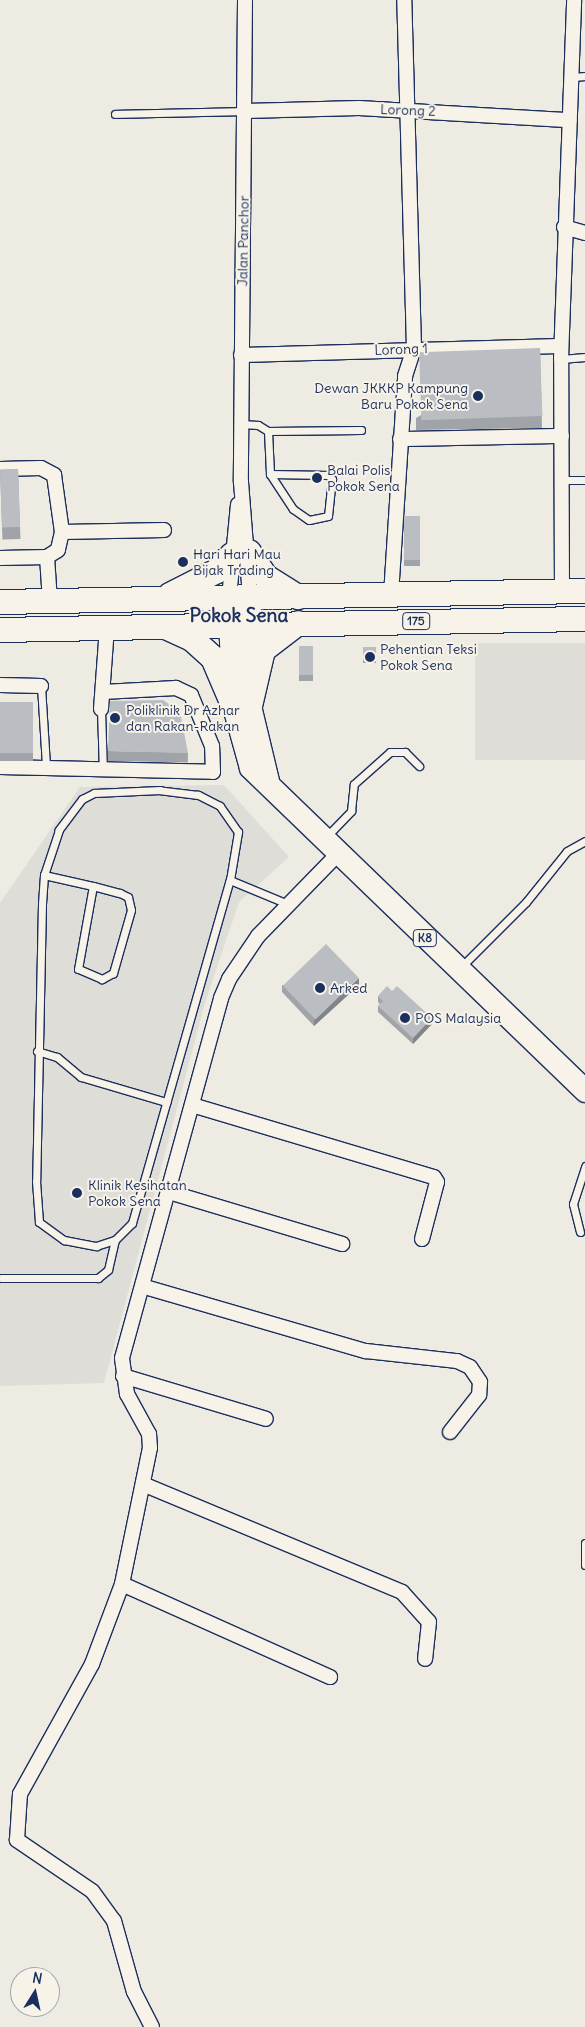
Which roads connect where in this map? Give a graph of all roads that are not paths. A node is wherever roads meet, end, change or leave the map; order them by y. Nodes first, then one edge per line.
1 (245, 0) edge
2 (404, 0) edge
3 (574, 0) edge
4 (579, 77) edge
5 (406, 110) junction
6 (246, 111) junction
7 (115, 114) dead end
8 (570, 120) junction
9 (564, 227) junction
10 (585, 233) edge
11 (414, 348) junction
12 (561, 352) junction
13 (241, 355) junction
14 (585, 358) edge
15 (241, 424) junction
16 (361, 430) dead end
17 (268, 431) junction
18 (562, 436) junction
19 (400, 439) junction
20 (0, 469) edge
21 (270, 474) junction
22 (562, 480) junction
23 (585, 480) edge
24 (164, 530) dead end
25 (62, 532) junction
26 (240, 554) junction
27 (47, 557) junction
28 (0, 558) edge
29 (574, 592) edge
30 (391, 596) junction
31 (239, 597) junction
32 (300, 598) junction
33 (161, 599) junction
34 (50, 601) junction
35 (0, 602) edge
36 (585, 620) edge
37 (298, 623) junction
38 (238, 625) junction
39 (163, 627) junction
40 (107, 628) junction
41 (0, 630) edge
42 (0, 685) edge
43 (41, 686) joint
44 (103, 692) junction
45 (242, 706) junction
46 (101, 709) joint
47 (46, 765) junction
48 (419, 766) dead end
49 (0, 767) edge
50 (103, 772) junction
51 (585, 841) edge
52 (331, 846) junction
53 (44, 875) junction
54 (230, 880) junction
55 (93, 886) junction
56 (288, 904) junction
57 (459, 968) junction
58 (37, 1051) junction
59 (585, 1091) edge
60 (166, 1102) junction
61 (192, 1105) junction
62 (585, 1166) edge
63 (169, 1192) junction
64 (580, 1232) dead end
65 (422, 1239) dead end
66 (115, 1240) junction
67 (342, 1244) dead end
68 (1, 1278) edge
69 (145, 1288) junction
70 (123, 1376) junction
71 (266, 1419) dead end
72 (450, 1432) dead end
73 (145, 1486) junction
74 (585, 1543) edge
75 (585, 1565) edge
76 (122, 1584) junction
77 (426, 1659) dead end
78 (330, 1677) dead end
79 (152, 2027) edge

1 - 6 street, Jalan Panchor
2 - 5 street
3 - 4 street
4 - 8 street
5 - 6 street, Lorong 2
5 - 8 street, Lorong 2
5 - 11 street
6 - 7 lane
6 - 13 street, Jalan Panchor
8 - 9 street
9 - 10 street
9 - 12 street
11 - 12 street, Lorong 1
11 - 13 street, Lorong 1
11 - 19 street
12 - 14 lane
12 - 18 street
13 - 15 street, Jalan Panchor
15 - 17 lane
15 - 26 street, Jalan Panchor
16 - 17 lane
17 - 21 lane
18 - 19 street
18 - 22 street
19 - 30 street
20 - 25 street
21 - 21 lane
22 - 23 lane
22 - 29 street
24 - 25 street
25 - 27 street
26 - 31 street
26 - 31 street
26 - 32 highway
26 - 33 highway
27 - 28 street
27 - 34 street
29 - 30 highway, 175
30 - 32 highway, 175
31 - 32 highway, 175
31 - 33 highway, 175
31 - 38 main road, K8
33 - 34 highway, 175
34 - 35 highway, 175
36 - 37 highway, 175
37 - 38 highway, 175
37 - 45 highway
38 - 39 highway, 175
38 - 45 main road, K8
39 - 40 highway, 175
39 - 45 highway
40 - 41 highway, 175
40 - 44 street
42 - 43 street
43 - 47 lane
44 - 46 street
44 - 50 street
45 - 52 main road, K8
46 - 50 lane
47 - 49 street
47 - 50 street
48 - 52 lane
51 - 57 lane
52 - 56 street
52 - 57 main road, K8
53 - 54 lane
53 - 55 lane
53 - 58 lane
54 - 56 lane
54 - 60 lane
55 - 55 lane
56 - 61 street
57 - 59 main road, K8
58 - 60 lane
58 - 66 lane
60 - 66 lane
61 - 63 street
61 - 65 street
62 - 64 lane
63 - 67 street
63 - 69 street
66 - 68 lane
69 - 70 street
69 - 72 street
70 - 71 street
70 - 73 street
73 - 76 street
73 - 77 street
74 - 75 lane
76 - 78 street
76 - 79 street

